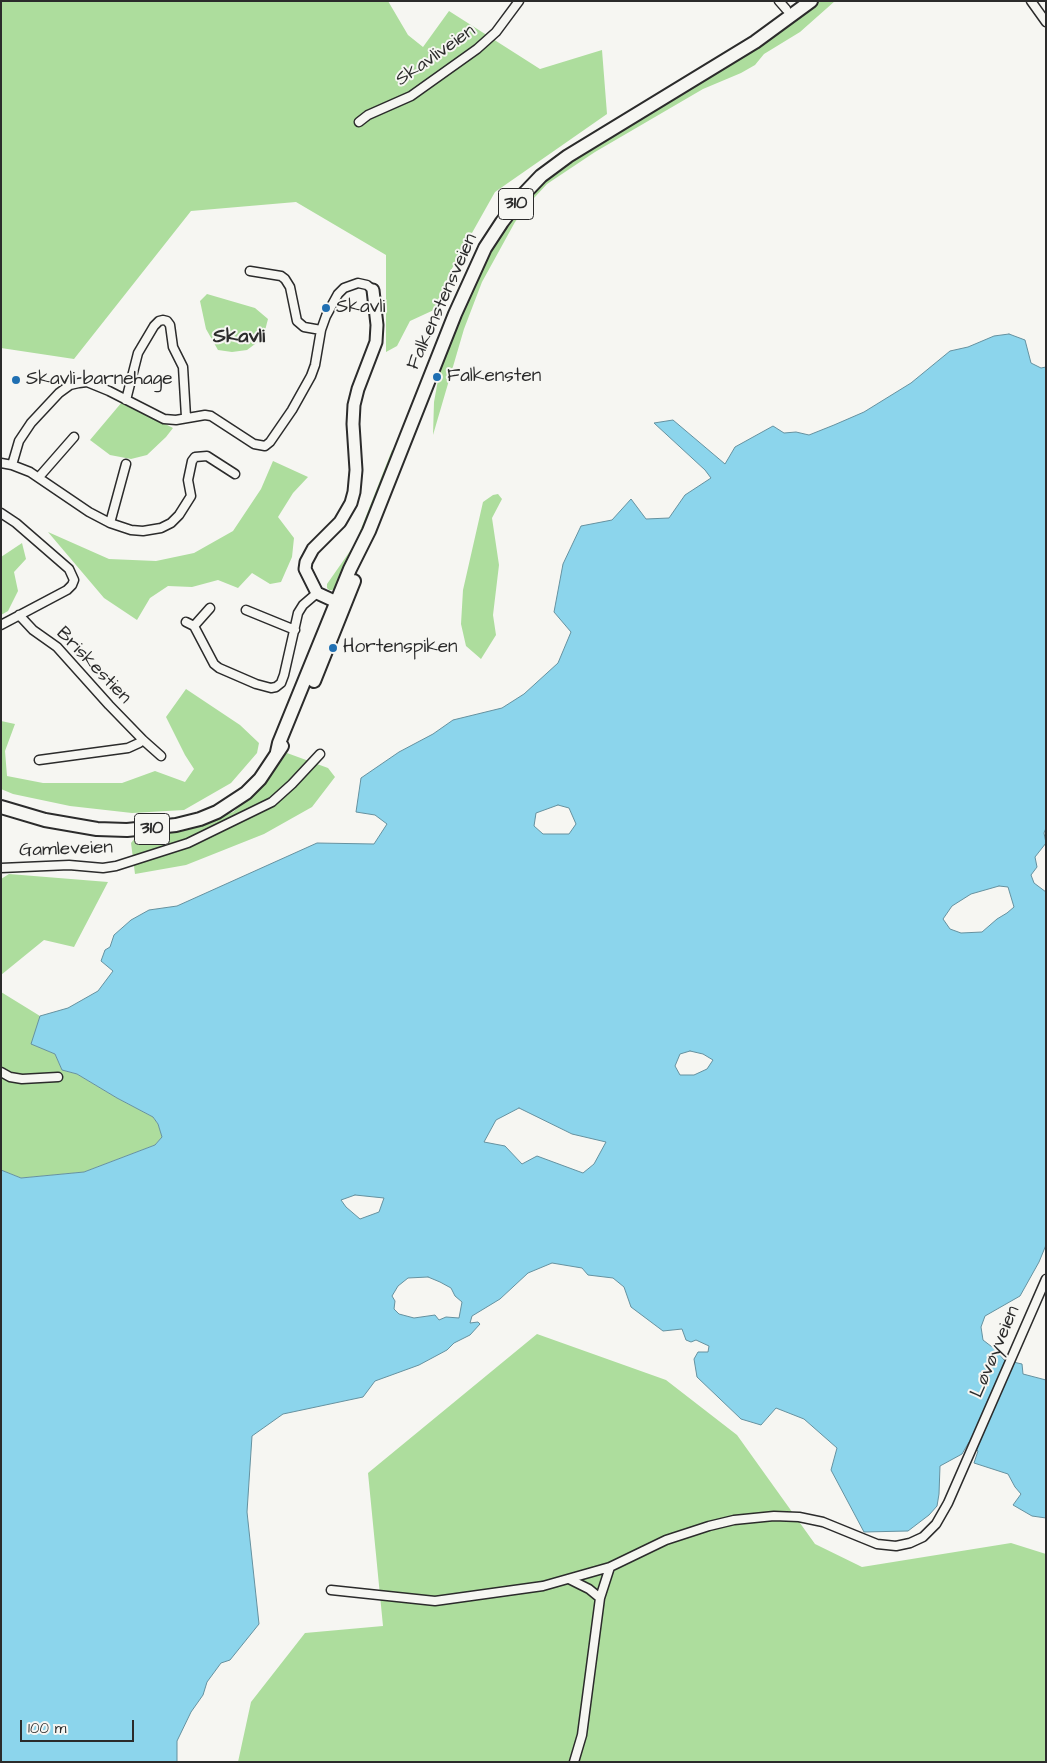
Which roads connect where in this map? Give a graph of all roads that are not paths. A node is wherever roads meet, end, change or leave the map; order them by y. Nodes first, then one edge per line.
1 (519, 1) edge
2 (779, 1) edge
3 (811, 1) edge
4 (1031, 1) edge
5 (786, 9) dead end
6 (1046, 22) edge
7 (359, 122) dead end
8 (250, 270) dead end
9 (373, 290) joint
10 (321, 330) junction
11 (126, 400) junction
12 (186, 418) junction
13 (74, 437) dead end
14 (1, 463) edge
15 (126, 464) dead end
16 (12, 465) junction
17 (235, 474) dead end
18 (39, 477) junction
19 (1, 513) edge
20 (110, 523) junction
21 (317, 593) junction
22 (341, 605) junction
23 (210, 608) dead end
24 (246, 610) dead end
25 (19, 615) junction
26 (186, 622) dead end
27 (1, 625) edge
28 (194, 626) junction
29 (295, 630) junction
30 (143, 740) junction
31 (320, 754) dead end
32 (161, 756) dead end
33 (39, 760) dead end
34 (1, 807) edge
35 (1, 868) edge
36 (1, 1072) edge
37 (58, 1077) dead end
38 (1046, 1279) edge
39 (610, 1566) junction
40 (569, 1579) junction
41 (331, 1590) dead end
42 (600, 1598) junction
43 (574, 1762) edge

1 - 7 street, Skavliveien
2 - 5 street
3 - 22 main road, Falkenstensveien / 310
4 - 6 street
8 - 10 street
9 - 10 street
9 - 21 street
10 - 12 street
11 - 12 street
11 - 12 street
11 - 16 street
13 - 18 street
14 - 16 street
15 - 20 street
16 - 18 street
17 - 20 street
18 - 20 street
19 - 25 street
21 - 22 street
21 - 29 street
22 - 34 main road, Falkenstensveien / 310
23 - 28 street
24 - 29 street
25 - 27 street
25 - 30 street, Briskestien
26 - 28 street
28 - 29 street
30 - 32 street, Briskestien
30 - 33 street
31 - 35 street, Gamleveien
36 - 37 street
38 - 39 street, Løvøyveien
39 - 40 street, Løvøyveien
39 - 42 street
40 - 41 street, Løvøyveien
40 - 42 street
42 - 43 street

